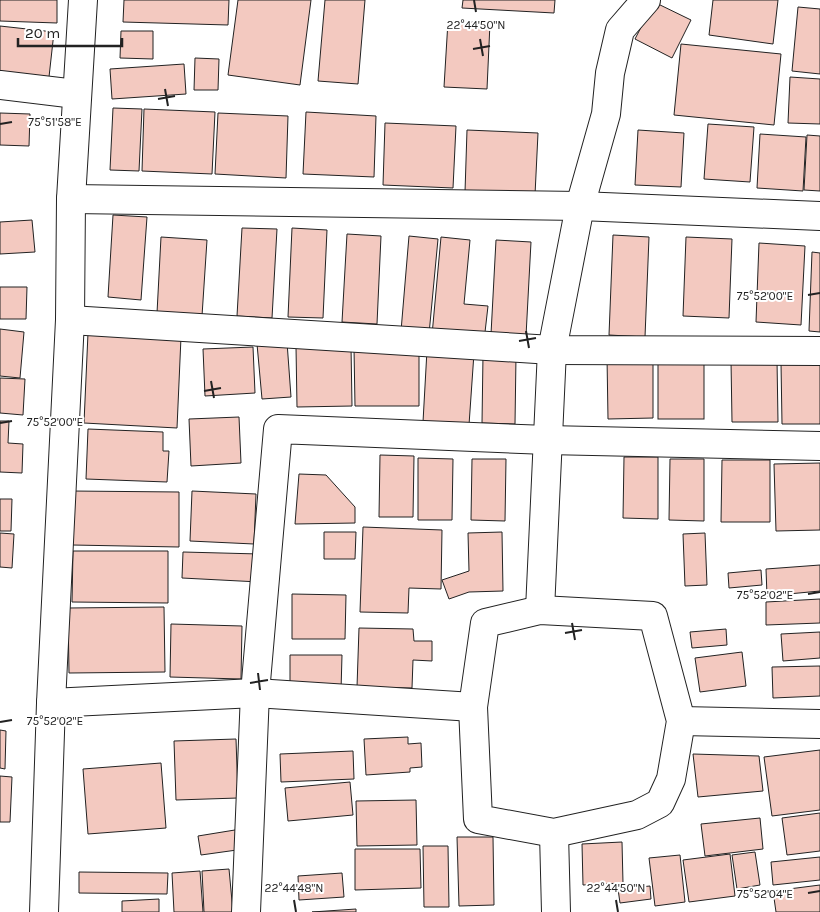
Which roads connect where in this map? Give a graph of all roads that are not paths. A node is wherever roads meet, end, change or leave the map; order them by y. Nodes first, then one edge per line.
1 (83, 0) edge
2 (646, 0) edge
3 (0, 86) edge
4 (76, 94) junction
5 (71, 199) junction
6 (580, 206) junction
7 (820, 216) edge
8 (70, 320) junction
9 (552, 350) junction
10 (820, 351) edge
11 (546, 440) junction
12 (820, 446) edge
13 (540, 610) junction
14 (255, 693) junction
15 (51, 703) junction
16 (474, 707) junction
17 (680, 721) junction
18 (820, 724) edge
19 (554, 833) junction
20 (44, 912) edge
21 (246, 912) edge
22 (556, 912) edge

1 - 4 street
2 - 6 street
3 - 4 street
4 - 5 street
5 - 6 street
5 - 8 street
6 - 7 street
6 - 9 street
8 - 9 street
8 - 15 street
9 - 10 street
9 - 11 street
11 - 12 street
11 - 13 street
11 - 14 street
13 - 16 street
13 - 17 street
14 - 15 street
14 - 16 street
14 - 21 street
15 - 20 street
16 - 19 street
17 - 18 street
17 - 19 street
19 - 22 street

